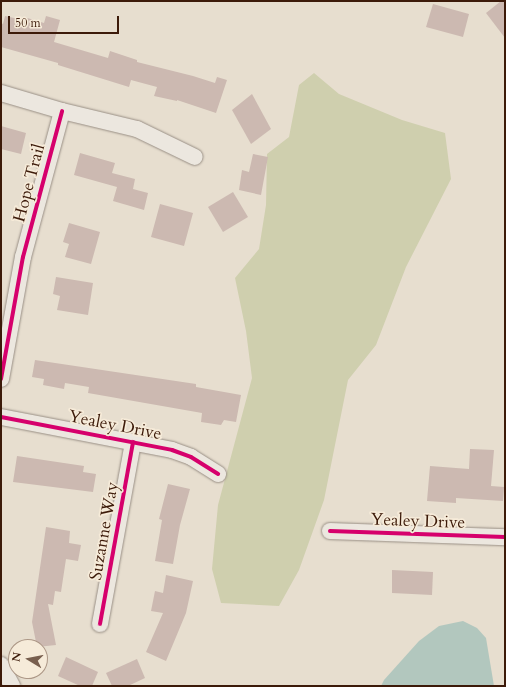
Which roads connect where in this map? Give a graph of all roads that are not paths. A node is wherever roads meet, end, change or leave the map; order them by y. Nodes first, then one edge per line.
1 (1, 93) edge
2 (62, 111) junction
3 (195, 157) dead end
4 (1, 379) edge
5 (1, 417) edge
6 (133, 442) junction
7 (218, 474) dead end
8 (330, 531) dead end
9 (505, 537) edge
10 (100, 624) dead end
11 (1, 665) edge
12 (12, 686) edge

1 - 2 street
2 - 3 street
2 - 4 street, Hope Trail
5 - 6 street, Yealey Drive
6 - 7 street, Yealey Drive
6 - 10 street, Suzanne Way
8 - 9 street, Yealey Drive
11 - 12 street

